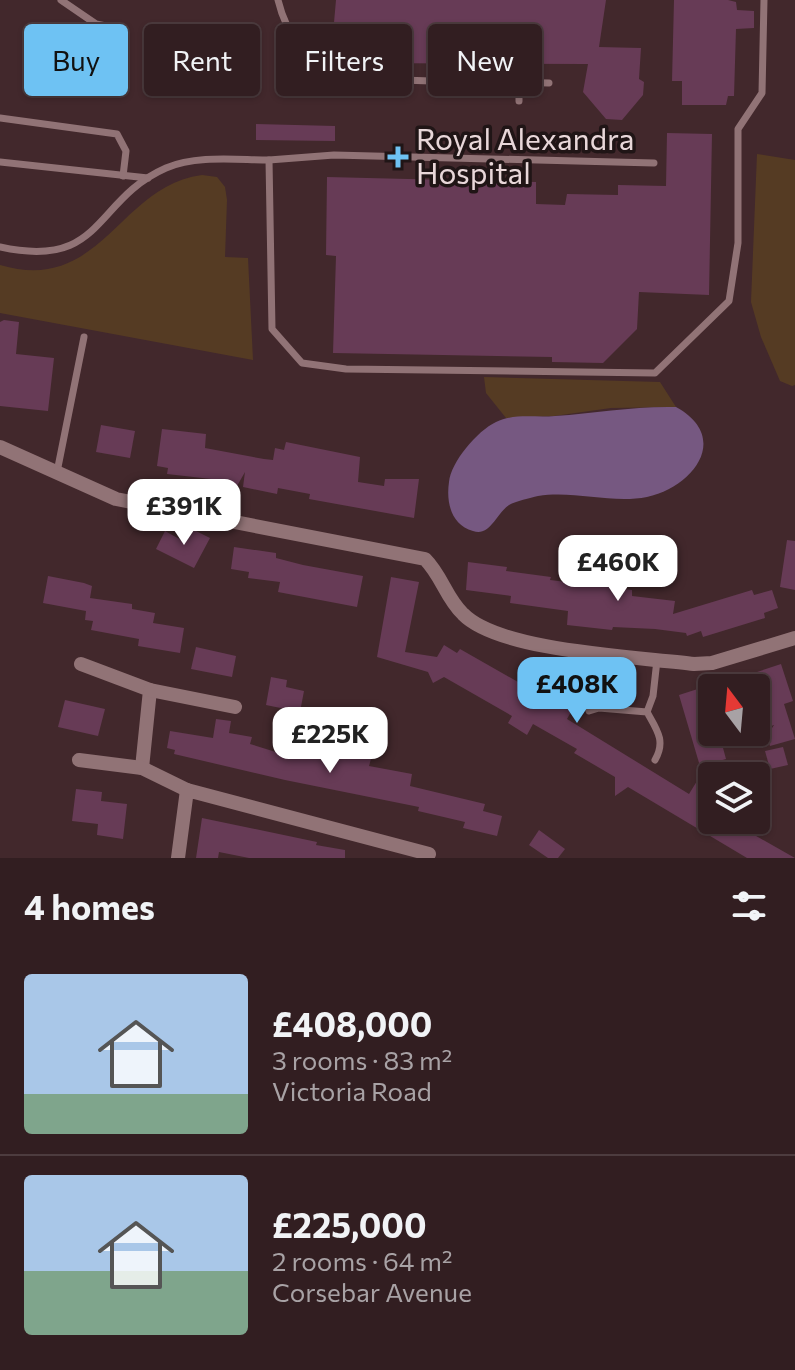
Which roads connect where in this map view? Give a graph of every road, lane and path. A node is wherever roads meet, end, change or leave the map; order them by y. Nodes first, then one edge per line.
1 (61, 0) edge
2 (278, 0) edge
3 (764, 0) edge
4 (96, 24) edge
5 (428, 80) edge
6 (542, 83) edge
7 (549, 83) dead end
8 (519, 96) edge
9 (519, 101) dead end
10 (0, 118) edge
11 (269, 160) junction
12 (0, 162) edge
13 (654, 163) dead end
14 (123, 176) junction
15 (148, 178) junction
16 (0, 247) edge
17 (84, 337) dead end
18 (0, 447) edge
19 (56, 475) junction
20 (795, 638) edge
21 (657, 660) junction
22 (81, 664) dead end
23 (150, 690) junction
24 (235, 707) dead end
25 (589, 711) dead end
26 (647, 712) junction
27 (79, 760) dead end
28 (655, 760) dead end
29 (142, 768) junction
30 (187, 790) junction
31 (429, 854) dead end
32 (178, 858) edge

1 - 4 lane
2 - 5 lane
3 - 11 lane
6 - 7 lane
8 - 9 lane
10 - 14 lane
11 - 13 lane
11 - 15 lane
12 - 14 lane
14 - 15 lane
15 - 16 lane
17 - 19 lane
18 - 19 street
19 - 21 street
20 - 21 street
21 - 26 lane
22 - 23 street
23 - 24 street
23 - 29 street
25 - 26 lane
26 - 28 lane
27 - 29 street
29 - 30 street
30 - 31 street
30 - 32 street

